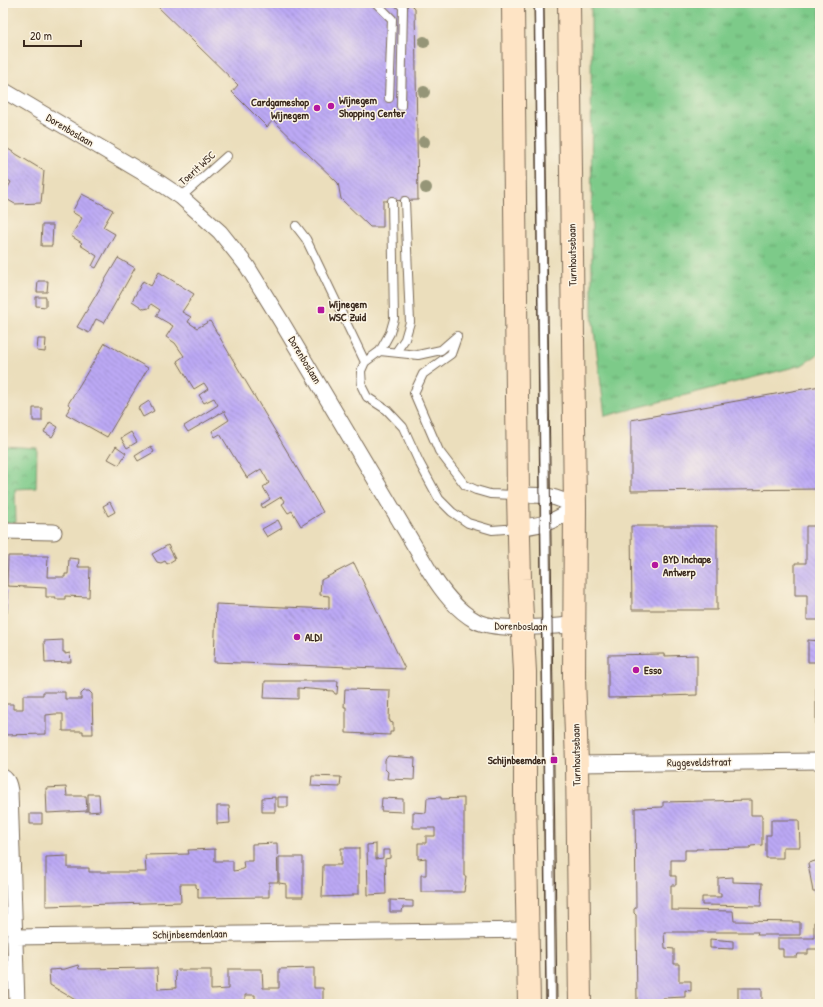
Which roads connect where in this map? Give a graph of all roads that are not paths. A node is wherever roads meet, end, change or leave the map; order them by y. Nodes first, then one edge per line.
1 (376, 3) edge
2 (399, 3) edge
3 (512, 3) edge
4 (539, 3) edge
5 (569, 3) edge
6 (3, 90) edge
7 (390, 98) dead end
8 (401, 106) dead end
9 (228, 156) dead end
10 (181, 198) junction
11 (392, 201) dead end
12 (405, 201) dead end
13 (296, 226) dead end
14 (380, 351) junction
15 (396, 352) junction
16 (365, 362) junction
17 (518, 495) junction
18 (545, 495) junction
19 (575, 507) junction
20 (545, 524) junction
21 (518, 528) junction
22 (3, 531) edge
23 (54, 532) dead end
24 (575, 625) junction
25 (547, 626) junction
26 (522, 627) junction
27 (820, 761) edge
28 (577, 764) junction
29 (3, 777) edge
30 (528, 930) junction
31 (14, 936) junction
32 (17, 1004) edge
33 (529, 1004) edge
34 (551, 1004) edge
35 (580, 1004) edge

1 - 7 lane
2 - 8 lane
3 - 17 main road
4 - 18 lane
5 - 19 main road, Turnhoutsebaan
6 - 10 street, Dorenboslaan
9 - 10 lane, Toerit WSC
10 - 26 street, Dorenboslaan
11 - 14 lane
12 - 15 lane
13 - 16 lane
14 - 15 lane
14 - 16 lane
15 - 17 lane
16 - 21 lane
17 - 18 street
17 - 21 main road
18 - 19 street
18 - 20 lane
19 - 20 street
19 - 24 main road, Turnhoutsebaan
20 - 21 street
20 - 25 lane
21 - 26 main road
22 - 23 street
24 - 25 street, Dorenboslaan
24 - 28 main road, Turnhoutsebaan
25 - 26 street, Dorenboslaan
25 - 34 lane
26 - 30 main road
27 - 28 street, Ruggeveldstraat
28 - 35 main road, Turnhoutsebaan
29 - 31 street
30 - 31 street, Schijnbeemdenlaan
30 - 33 main road
31 - 32 street

